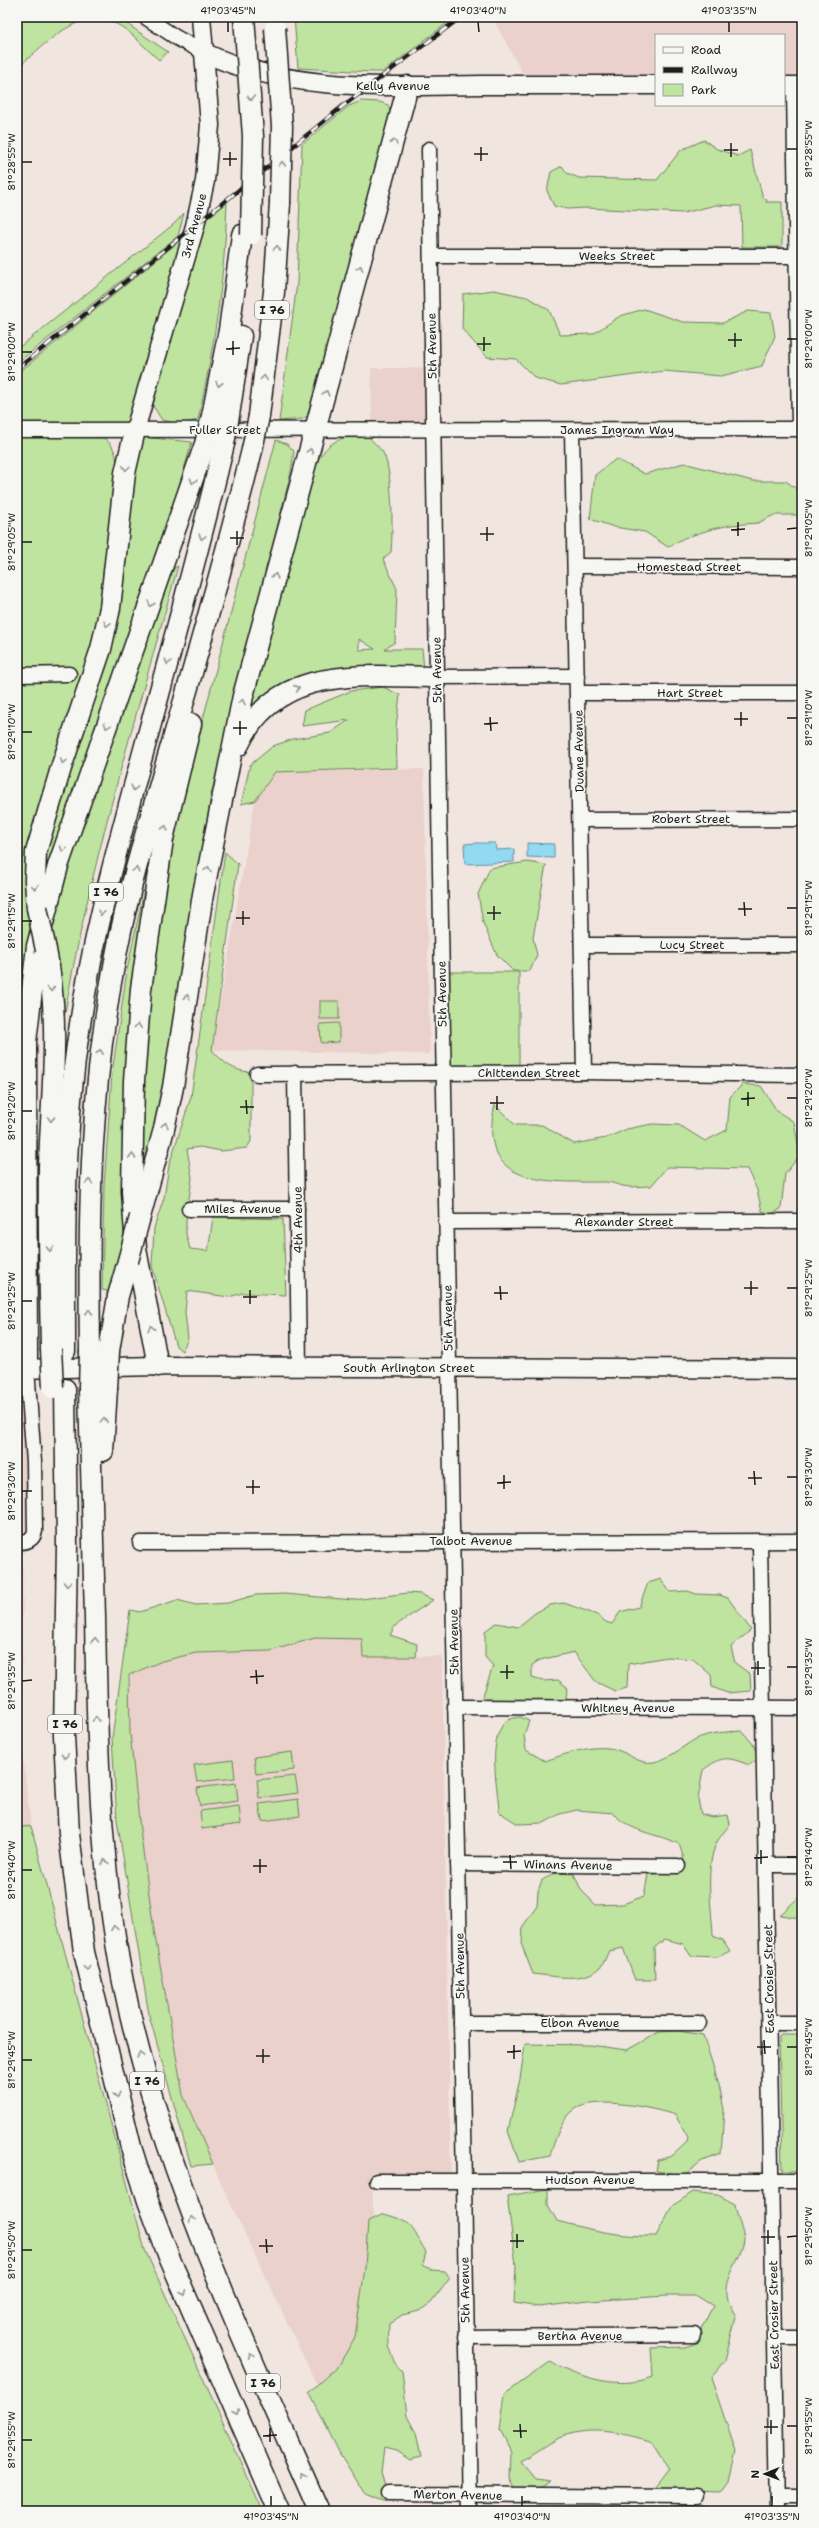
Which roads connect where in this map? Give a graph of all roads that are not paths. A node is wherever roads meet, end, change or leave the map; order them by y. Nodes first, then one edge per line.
1 (145, 17) edge
2 (201, 17) edge
3 (244, 17) edge
4 (275, 20) edge
5 (204, 53) junction
6 (655, 85) edge
7 (408, 86) junction
8 (793, 86) edge
9 (429, 149) dead end
10 (431, 256) junction
11 (799, 256) edge
12 (220, 416) junction
13 (800, 429) edge
14 (17, 430) edge
15 (135, 430) junction
16 (315, 430) junction
17 (432, 430) junction
18 (572, 430) junction
19 (229, 546) junction
20 (576, 566) junction
21 (802, 567) edge
22 (70, 674) dead end
23 (17, 675) edge
24 (577, 676) junction
25 (437, 677) junction
26 (578, 693) junction
27 (802, 693) edge
28 (228, 767) junction
29 (802, 819) edge
30 (580, 820) junction
31 (582, 945) junction
32 (802, 945) edge
33 (584, 1072) junction
34 (295, 1073) junction
35 (444, 1073) junction
36 (257, 1074) dead end
37 (802, 1075) edge
38 (297, 1209) junction
39 (189, 1210) dead end
40 (802, 1221) edge
41 (446, 1222) junction
42 (58, 1350) junction
43 (158, 1366) junction
44 (299, 1368) junction
45 (448, 1368) junction
46 (22, 1369) edge
47 (802, 1369) edge
48 (98, 1389) junction
49 (452, 1541) junction
50 (802, 1541) edge
51 (17, 1542) edge
52 (140, 1543) dead end
53 (760, 1543) junction
54 (455, 1707) junction
55 (764, 1708) junction
56 (802, 1708) edge
57 (458, 1864) junction
58 (766, 1865) junction
59 (802, 1865) edge
60 (678, 1866) dead end
61 (461, 2023) junction
62 (698, 2023) dead end
63 (770, 2023) junction
64 (802, 2023) edge
65 (464, 2180) junction
66 (377, 2181) dead end
67 (772, 2181) junction
68 (802, 2181) edge
69 (694, 2335) dead end
70 (466, 2337) junction
71 (775, 2338) junction
72 (802, 2338) edge
73 (388, 2494) dead end
74 (469, 2495) junction
75 (697, 2496) dead end
76 (777, 2496) junction
77 (802, 2496) edge
78 (278, 2511) edge
79 (318, 2511) edge
80 (470, 2511) edge
81 (777, 2511) edge

1 - 5 street, Kelly Avenue
2 - 5 main road, 3rd Avenue
3 -> 12 highway, bridge
19 -> 4 highway, I 76, bridge
5 - 7 main road, Kelly Avenue
5 - 15 main road, 3rd Avenue
6 - 7 main road, Kelly Avenue
16 -> 7 highway
8 - 11 street
9 - 10 street, 5th Avenue
10 - 11 street, Weeks Street
10 - 17 street, 5th Avenue
11 - 13 street
12 -> 42 highway, I 76, bridge
12 -> 46 highway, bridge
13 - 18 street, James Ingram Way
14 - 15 street, Fuller Street
15 - 16 street, Fuller Street
15 -> 42 highway, bridge
16 - 17 street, Fuller Street
28 -> 16 highway
17 - 18 street, James Ingram Way
17 - 25 street, 5th Avenue
18 - 20 street, Duane Avenue
43 -> 19 highway
48 -> 19 highway, I 76, bridge
20 - 21 street, Homestead Street
20 - 24 street, Duane Avenue
22 - 23 street
24 - 25 street
24 - 26 street, Duane Avenue
28 -> 25 highway
25 - 35 street, 5th Avenue
26 - 27 street, Hart Street
26 - 30 street, Duane Avenue
48 -> 28 highway, bridge
29 - 30 street, Robert Street
30 - 31 street, Duane Avenue
31 - 32 street, Lucy Street
31 - 33 street, Duane Avenue
33 - 35 street, Chittenden Street
33 - 37 street, Chittenden Street
34 - 35 street, Chittenden Street
34 - 36 street, Chittenden Street
34 - 38 street, 4th Avenue
35 - 41 street, 5th Avenue
38 - 39 street, Miles Avenue
38 - 44 street, 4th Avenue
40 - 41 street, Alexander Street
41 - 45 street, 5th Avenue
42 -> 78 highway, I 76, bridge
43 - 44 main road, South Arlington Street
43 - 46 main road, South Arlington Street
44 - 45 main road, South Arlington Street
45 - 47 main road, South Arlington Street
45 - 49 street, 5th Avenue
46 - 51 street
79 -> 48 highway, I 76
49 - 52 street, Talbot Avenue
49 - 53 street, Talbot Avenue
49 - 54 street, 5th Avenue
50 - 53 street, Talbot Avenue
53 - 55 street, East Crosier Street
54 - 55 street, Whitney Avenue
54 - 57 street, 5th Avenue
55 - 56 street, Whitney Avenue
55 - 58 street, East Crosier Street
57 - 60 street, Winans Avenue
57 - 61 street, 5th Avenue
58 - 59 street
58 - 63 street, East Crosier Street
61 - 62 street, Elbon Avenue
61 - 65 street, 5th Avenue
63 - 64 street
63 - 67 street, East Crosier Street
65 - 66 street, Hudson Avenue
65 - 67 street, Hudson Avenue
65 - 70 street, 5th Avenue
67 - 68 street, Hudson Avenue
67 - 71 street, East Crosier Street
69 - 70 street, Bertha Avenue
70 - 74 street, 5th Avenue
71 - 72 street
71 - 76 street, East Crosier Street
73 - 74 street, Merton Avenue
74 - 75 street, Merton Avenue
74 - 80 street, 5th Avenue
76 - 77 street
76 - 81 street, East Crosier Street

